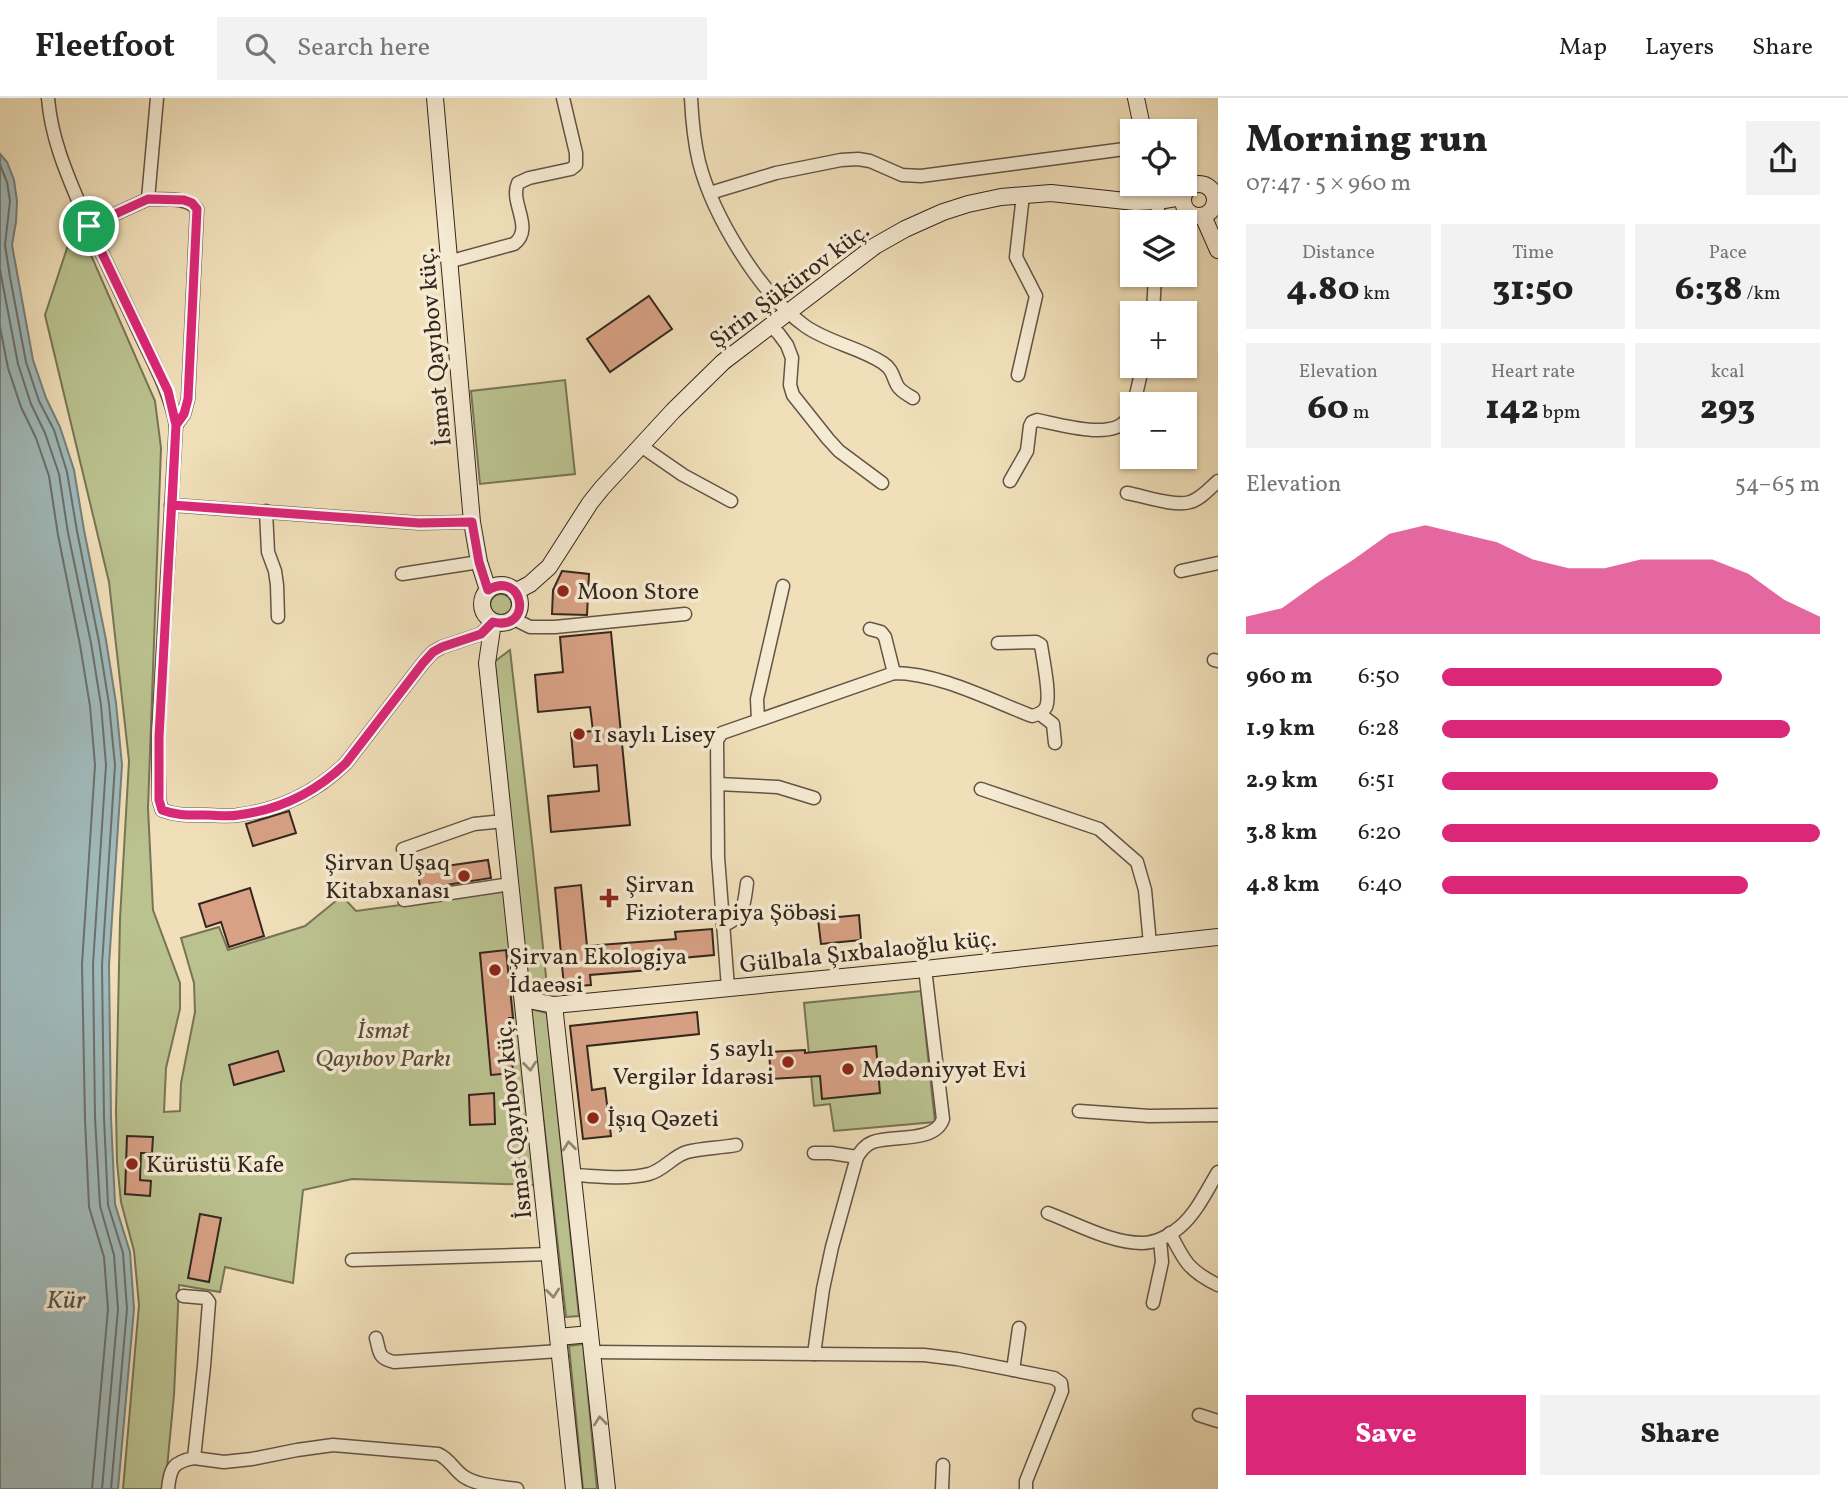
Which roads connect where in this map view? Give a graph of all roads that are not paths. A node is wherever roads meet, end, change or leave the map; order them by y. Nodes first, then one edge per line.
1 (48, 98) edge
2 (157, 98) edge
3 (435, 98) edge
4 (563, 98) edge
5 (691, 98) edge
6 (1136, 98) edge
7 (1140, 119) edge
8 (1120, 150) edge
9 (1197, 184) edge
10 (710, 193) junction
11 (1023, 195) junction
12 (1169, 196) edge
13 (1181, 196) edge
14 (148, 199) junction
15 (1217, 199) edge
16 (1158, 201) junction
17 (1158, 210) edge
18 (1203, 216) junction
19 (89, 226) junction
20 (1218, 250) edge
21 (449, 262) junction
22 (789, 312) junction
23 (770, 325) junction
24 (1018, 376) dead end
25 (1140, 378) edge
26 (914, 398) dead end
27 (176, 425) junction
28 (642, 446) junction
29 (1010, 481) dead end
30 (1218, 481) edge
31 (882, 484) dead end
32 (1127, 493) dead end
33 (731, 502) dead end
34 (172, 505) junction
35 (266, 511) junction
36 (472, 522) junction
37 (479, 562) junction
38 (1218, 564) edge
39 (1181, 571) dead end
40 (402, 574) dead end
41 (783, 586) dead end
42 (488, 590) junction
43 (515, 592) junction
44 (685, 614) dead end
45 (278, 617) dead end
46 (514, 619) junction
47 (493, 622) junction
48 (870, 629) dead end
49 (998, 643) dead end
50 (894, 673) junction
51 (1040, 714) junction
52 (758, 720) junction
53 (1055, 743) dead end
54 (718, 784) junction
55 (981, 789) dead end
56 (814, 798) dead end
57 (504, 821) junction
58 (403, 849) dead end
59 (747, 883) dead end
60 (511, 884) junction
61 (404, 900) dead end
62 (723, 925) junction
63 (1218, 937) edge
64 (1150, 944) junction
65 (925, 969) junction
66 (728, 988) junction
67 (523, 999) junction
68 (554, 1005) junction
69 (1079, 1111) dead end
70 (1218, 1115) edge
71 (736, 1145) dead end
72 (814, 1153) dead end
73 (857, 1157) junction
74 (1218, 1172) edge
75 (573, 1175) junction
76 (1048, 1213) dead end
77 (1165, 1236) junction
78 (549, 1254) junction
79 (352, 1260) dead end
80 (1218, 1285) edge
81 (183, 1296) dead end
82 (1153, 1303) dead end
83 (1018, 1328) dead end
84 (590, 1334) junction
85 (376, 1338) dead end
86 (558, 1344) junction
87 (592, 1352) junction
88 (814, 1354) junction
89 (1013, 1370) junction
90 (1199, 1415) dead end
91 (1218, 1421) edge
92 (194, 1458) junction
93 (943, 1465) dead end
94 (168, 1489) edge
95 (517, 1489) edge
96 (574, 1489) edge
97 (607, 1489) edge
98 (942, 1489) edge
99 (1026, 1489) edge

1 - 19 street
2 - 14 street
3 - 21 street, İsmət Qayıbov küç.
4 - 21 street
5 - 10 street
6 - 7 street
8 - 10 street
9 - 15 street
10 - 22 street
11 - 16 street, Şirin Şükürov küç.
11 - 22 street, Şirin Şükürov küç.
11 - 24 street
12 - 16 street, Şirin Şükürov küç.
13 - 18 street
14 - 19 street
14 - 27 street
15 - 18 street
16 - 17 street
18 - 20 street
19 - 27 street
21 - 36 street, İsmət Qayıbov küç.
22 - 23 street, Şirin Şükürov küç.
22 - 26 street
23 - 28 street, Şirin Şükürov küç.
23 - 31 street
25 - 29 street
27 - 34 street
28 - 33 street
28 - 43 street, Şirin Şükürov küç.
30 - 32 street
34 - 35 street
34 - 47 street
35 - 36 street
35 - 45 street
36 - 37 street, İsmət Qayıbov küç.
37 - 40 street
37 - 42 street, İsmət Qayıbov küç.
38 - 39 street
41 - 52 street
42 - 43 street
42 - 47 street
43 - 46 street
44 - 46 street
46 - 47 street
47 - 57 street, İsmət Qayıbov küç.
48 - 50 street
49 - 51 street
50 - 51 street
50 - 52 street
51 - 53 street
52 - 54 street
54 - 56 street
54 - 62 street
55 - 64 street
57 - 58 street
57 - 60 street, İsmət Qayıbov küç.
59 - 62 street
60 - 61 street
60 - 67 street, İsmət Qayıbov küç.
62 - 66 street
63 - 64 street, Gülbala Şıxbalaoğlu küç.
64 - 65 street, Gülbala Şıxbalaoğlu küç.
65 - 66 street, Gülbala Şıxbalaoğlu küç.
65 - 73 street
66 - 68 street, Gülbala Şıxbalaoğlu küç.
67 - 68 street, Gülbala Şıxbalaoğlu küç.
67 -> 78 street, İsmət Qayıbov küç.
75 -> 68 street
69 - 70 street
71 - 75 street
72 - 73 street
73 - 88 street
74 - 77 street
75 - 84 street
76 - 77 street
77 - 80 street
77 - 82 street
78 - 79 street
78 -> 86 street, İsmət Qayıbov küç.
81 - 92 street
83 - 89 street
84 - 86 street
84 - 87 street
85 - 86 street
86 - 96 street, İsmət Qayıbov küç.
87 - 88 street
97 -> 87 street
88 - 89 street
89 - 99 street
90 - 91 street
92 - 94 street
92 - 95 street
93 - 98 street

